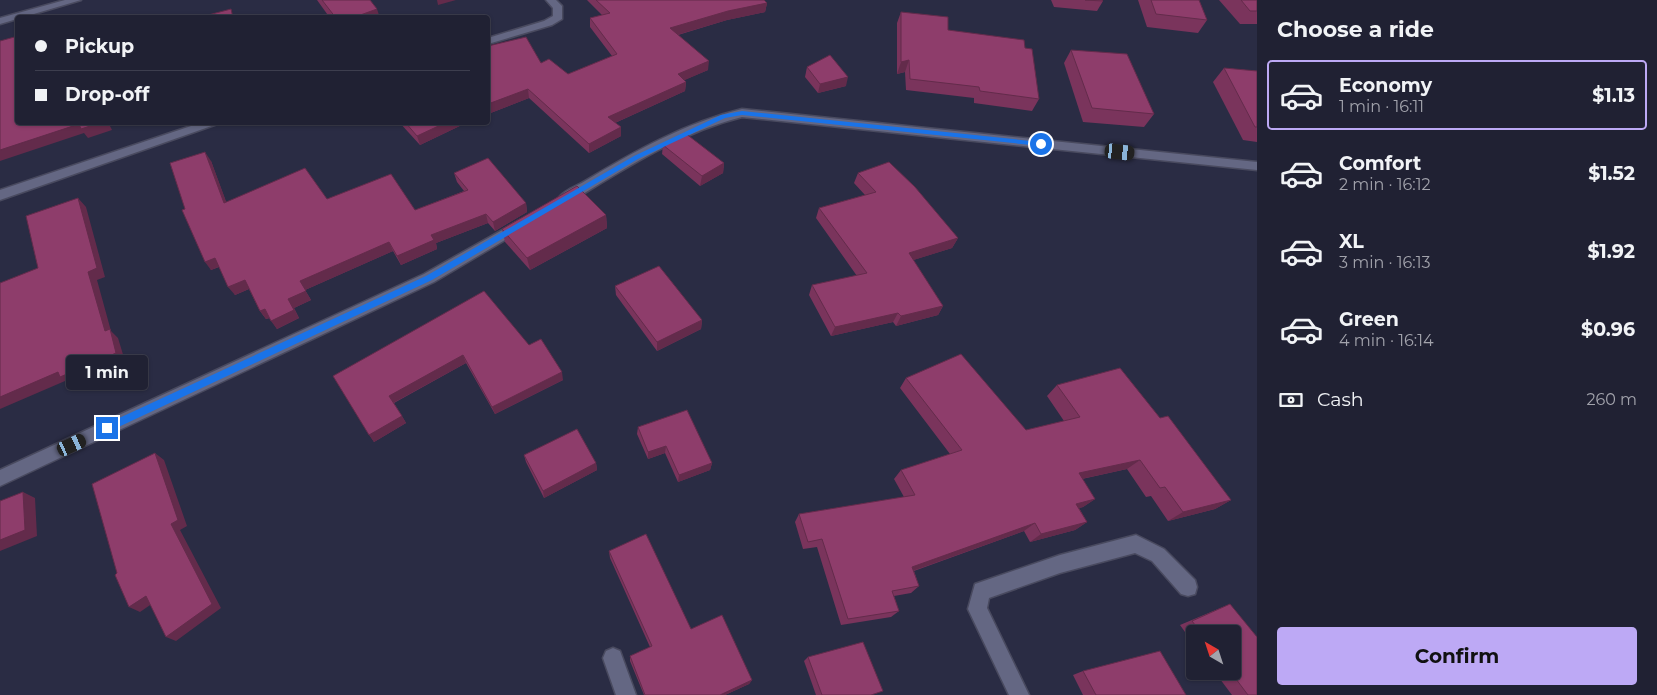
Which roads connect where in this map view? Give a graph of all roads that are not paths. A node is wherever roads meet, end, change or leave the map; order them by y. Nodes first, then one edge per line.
1 (76, 0) edge
2 (551, 0) edge
3 (22, 15) edge
4 (15, 17) edge
5 (0, 21) edge
6 (490, 40) edge
7 (208, 125) edge
8 (1257, 166) edge
9 (0, 195) edge
10 (550, 208) edge
11 (532, 218) edge
12 (0, 478) edge
13 (1188, 587) dead end
14 (613, 658) dead end
15 (626, 695) edge
16 (1019, 695) edge

1 - 3 street
2 - 6 street
4 - 5 street
7 - 9 street
8 - 10 street
11 - 12 street
13 - 16 street
14 - 15 street

